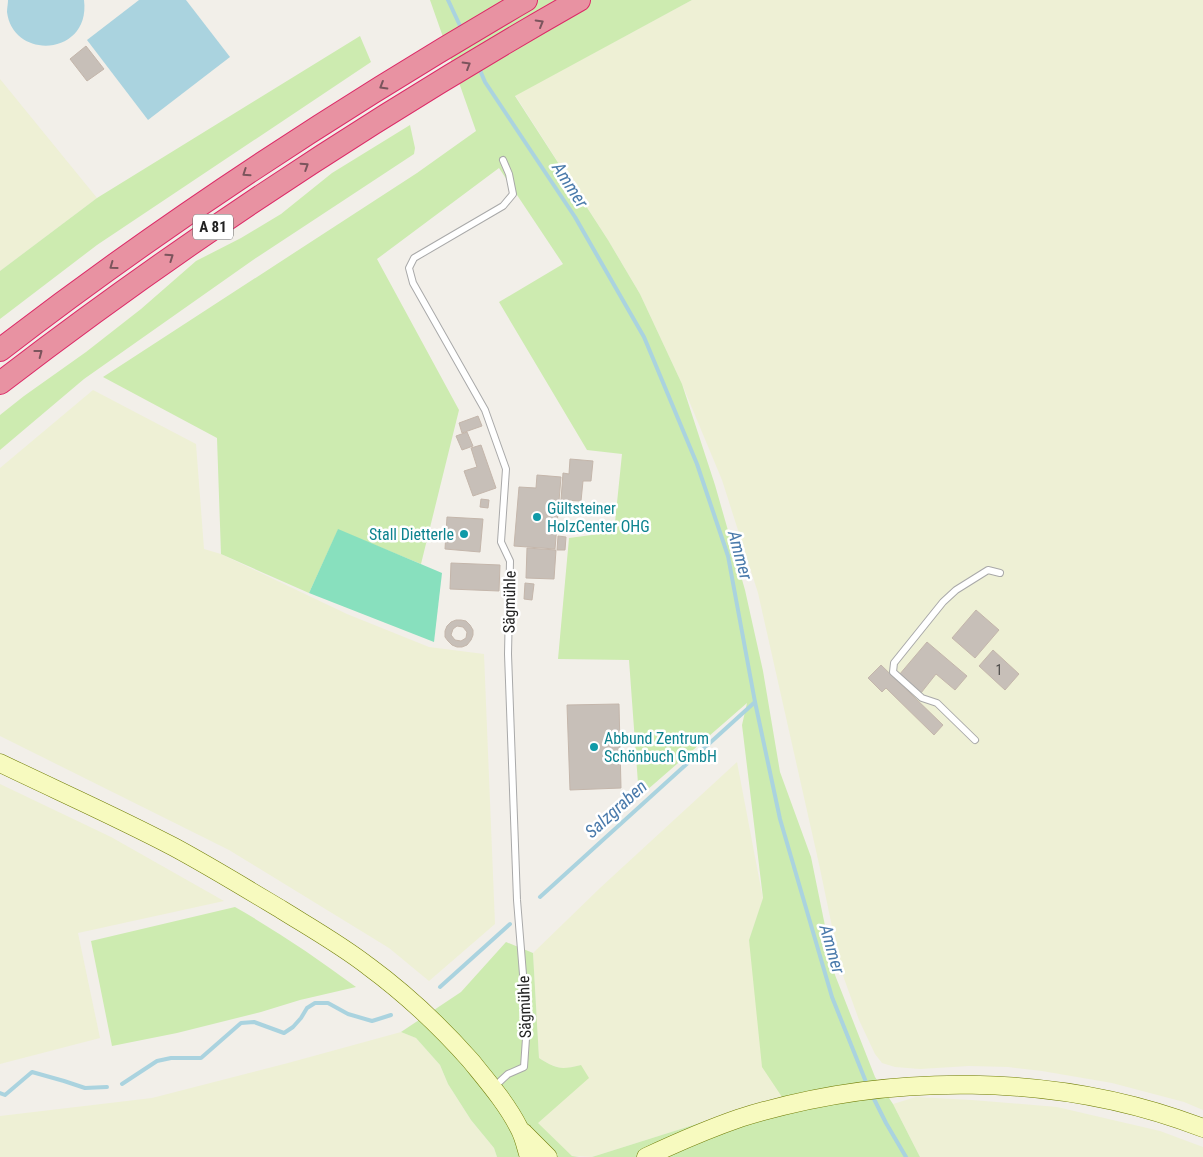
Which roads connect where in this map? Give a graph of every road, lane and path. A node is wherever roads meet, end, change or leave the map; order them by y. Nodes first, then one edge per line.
1 (526, 0) edge
2 (579, 0) edge
3 (503, 160) dead end
4 (0, 350) edge
5 (0, 383) edge
6 (1000, 573) dead end
7 (975, 740) dead end
8 (0, 763) edge
9 (493, 1088) junction
10 (1203, 1128) edge
11 (520, 1130) junction
12 (530, 1157) edge
13 (548, 1157) edge
14 (646, 1157) edge

1 -> 4 highway, A 81
5 -> 2 highway, A 81
3 - 9 lane, Sägmühle
6 - 7 lane
8 - 9 street
9 - 11 street
10 - 14 street
11 - 12 street
11 - 13 street

